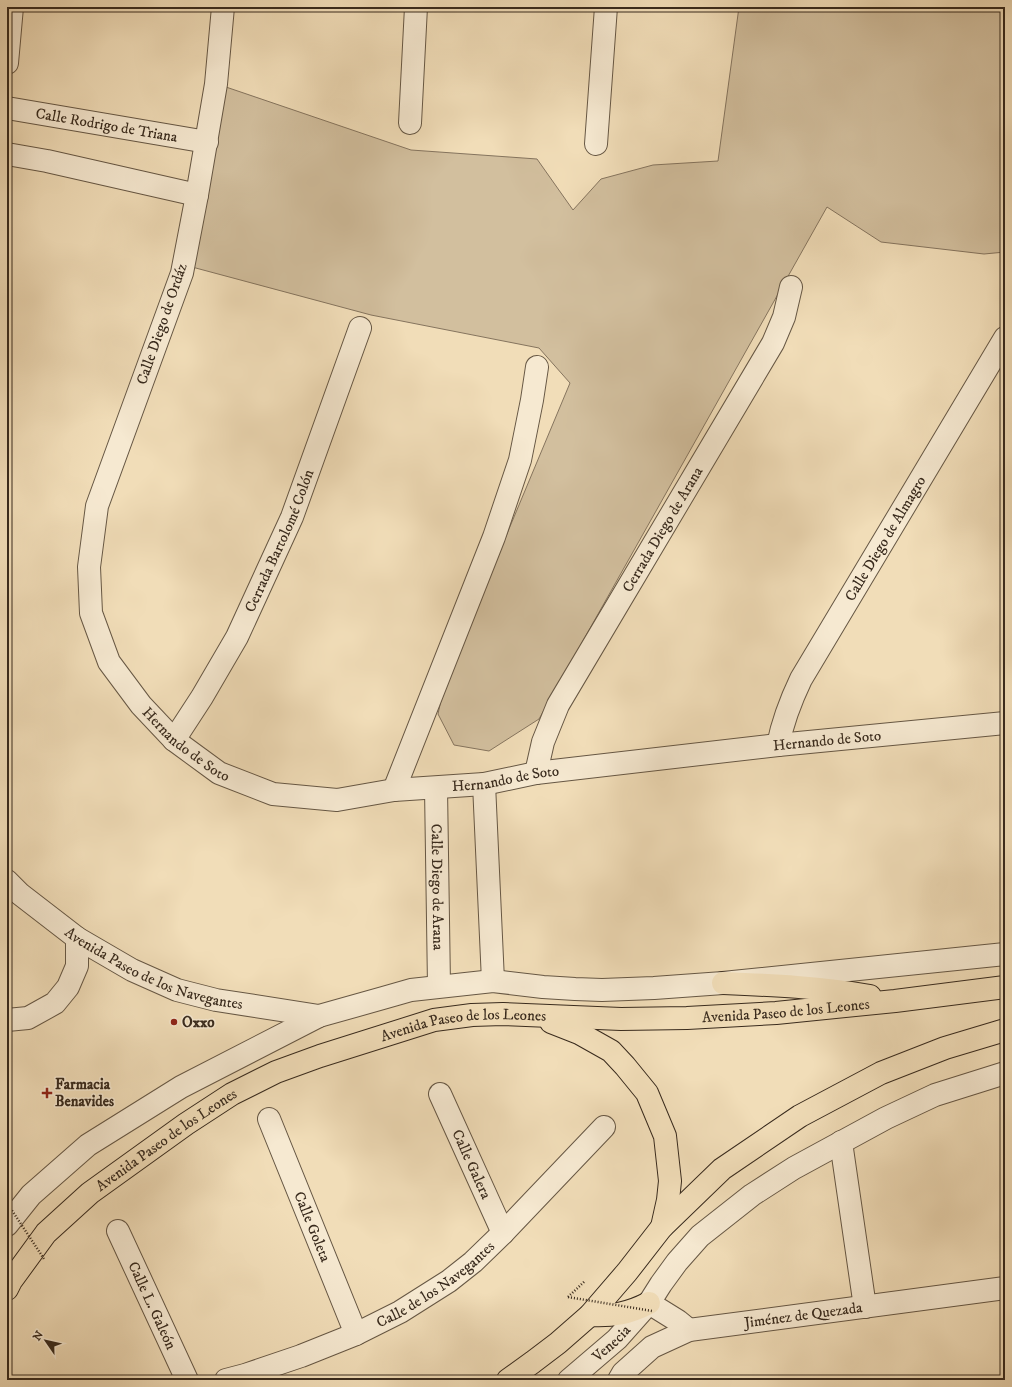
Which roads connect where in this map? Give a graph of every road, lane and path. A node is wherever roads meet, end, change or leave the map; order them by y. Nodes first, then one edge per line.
1 (12, 7) edge
2 (223, 7) edge
3 (416, 7) edge
4 (606, 7) edge
5 (7, 63) edge
6 (7, 108) edge
7 (410, 123) dead end
8 (207, 142) junction
9 (596, 144) dead end
10 (7, 154) edge
11 (198, 195) junction
12 (791, 288) dead end
13 (360, 328) dead end
14 (1005, 338) edge
15 (537, 367) dead end
16 (91, 613) joint
17 (1005, 724) edge
18 (174, 740) junction
19 (778, 744) junction
20 (536, 773) junction
21 (484, 784) junction
22 (436, 788) junction
23 (394, 790) junction
24 (7, 881) edge
25 (77, 938) junction
26 (1005, 954) edge
27 (492, 981) junction
28 (723, 983) junction
29 (439, 986) junction
30 (1005, 987) edge
31 (895, 1001) junction
32 (320, 1016) junction
33 (536, 1016) junction
34 (7, 1020) edge
35 (1005, 1030) edge
36 (1005, 1072) edge
37 (440, 1094) dead end
38 (269, 1119) dead end
39 (604, 1127) dead end
40 (841, 1142) junction
41 (7, 1203) edge
42 (7, 1225) edge
43 (662, 1227) junction
44 (118, 1231) dead end
45 (503, 1233) junction
46 (44, 1258) dead end
47 (1005, 1288) edge
48 (7, 1289) edge
49 (568, 1297) dead end
50 (651, 1307) junction
51 (865, 1307) junction
52 (590, 1314) junction
53 (689, 1330) junction
54 (356, 1334) junction
55 (187, 1380) edge
56 (226, 1380) edge
57 (508, 1380) edge
58 (569, 1380) edge
59 (618, 1380) edge

1 - 5 street
2 - 8 street, Calle Diego de Ordáz
3 - 7 street
4 - 9 street
6 - 8 street, Calle Rodrigo de Triana
8 - 11 street, Calle Diego de Ordáz
10 - 11 street
11 - 16 street, Calle Diego de Ordáz
12 - 20 street, Cerrada Diego de Arana
13 - 18 street, Cerrada Bartolomé Colón
14 - 19 street, Calle Diego de Almagro
15 - 23 street
16 - 18 street, Hernando de Soto
17 - 19 street, Hernando de Soto
18 - 23 street, Hernando de Soto
19 - 20 street, Hernando de Soto
20 - 21 street, Hernando de Soto
21 - 22 street, Hernando de Soto
21 - 27 street
22 - 23 street, Hernando de Soto
22 - 29 street, Calle Diego de Arana
24 - 25 street, Avenida Paseo de los Navegantes
25 - 32 street, Avenida Paseo de los Navegantes
25 - 34 street
26 - 28 street
27 - 28 street
27 - 29 street
28 - 31 main road
29 - 32 street
30 - 31 main road, Avenida Paseo de los Leones
31 - 33 main road, Avenida Paseo de los Leones
32 - 42 street
33 - 43 main road
33 - 48 main road, Avenida Paseo de los Leones
35 - 43 main road
36 - 40 street, Venecia
37 - 45 street, Calle Galera
38 - 54 street, Calle Goleta
39 - 45 street, Calle de los Navegantes
40 - 50 street, Venecia
40 - 51 street
41 - 46 path, bridge
43 - 52 main road
44 - 55 street, Calle L. Galeón
45 - 54 street, Calle de los Navegantes
47 - 51 street, Jiménez de Quezada
49 - 50 path, bridge
50 - 52 main road
50 - 53 street
50 - 58 street, Venecia
51 - 53 street, Jiménez de Quezada
52 - 57 main road
53 - 59 street, Jiménez de Quezada
54 - 56 street, Calle de los Navegantes

